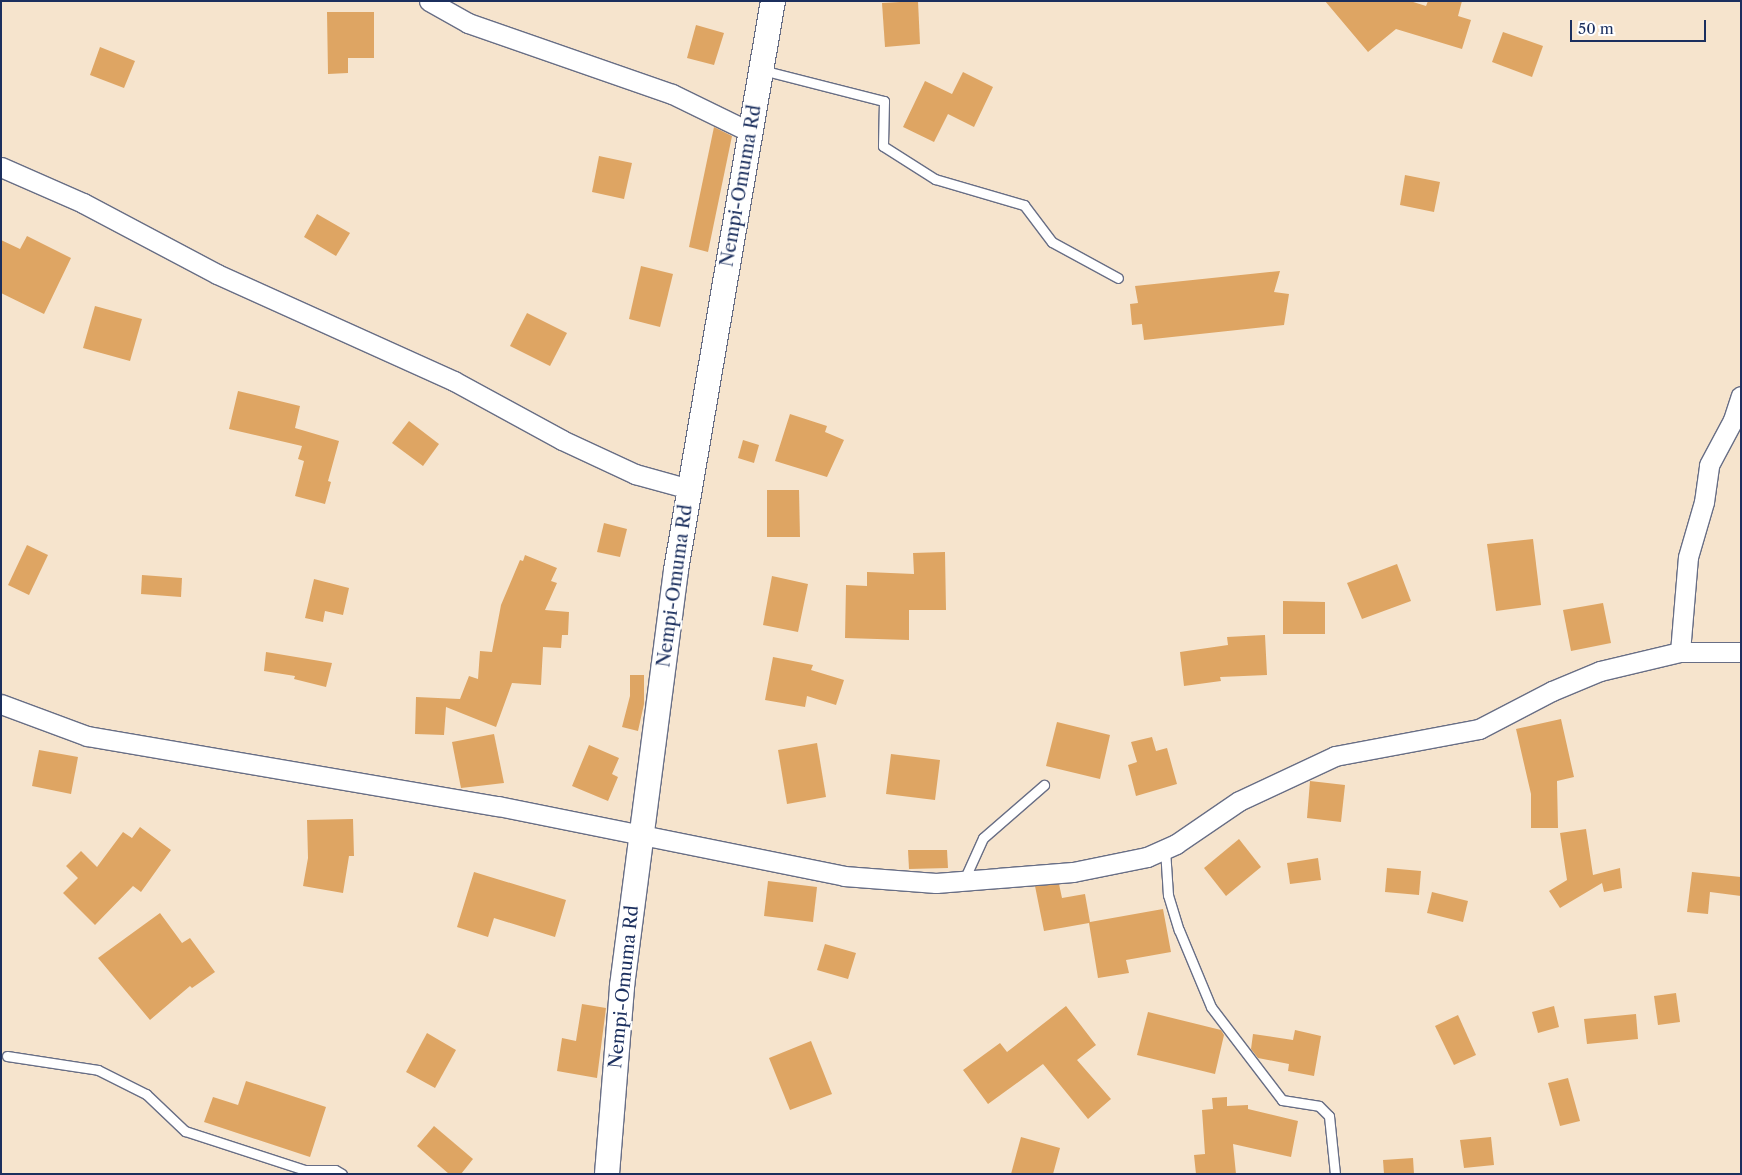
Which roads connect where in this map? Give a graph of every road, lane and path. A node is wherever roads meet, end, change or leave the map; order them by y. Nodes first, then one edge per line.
1 (429, 1) edge
2 (772, 1) edge
3 (761, 70) junction
4 (750, 132) junction
5 (1, 167) edge
6 (1118, 278) dead end
7 (1740, 400) edge
8 (689, 489) junction
9 (1680, 652) junction
10 (1741, 652) edge
11 (1, 704) edge
12 (1044, 785) dead end
13 (642, 835) junction
14 (1165, 849) junction
15 (964, 880) junction
16 (7, 1056) dead end
17 (342, 1174) edge
18 (607, 1174) edge
19 (1335, 1174) edge

1 - 4 street
2 - 3 street, Nempi-Omuma Rd
3 - 4 street, Nempi-Omuma Rd
3 - 6 lane
4 - 8 street, Nempi-Omuma Rd
5 - 8 street
7 - 9 street
8 - 13 street, Nempi-Omuma Rd
9 - 10 street
9 - 14 street
11 - 13 street
12 - 15 lane
13 - 15 street
13 - 18 street, Nempi-Omuma Rd
14 - 15 street
14 - 19 lane
16 - 17 lane

